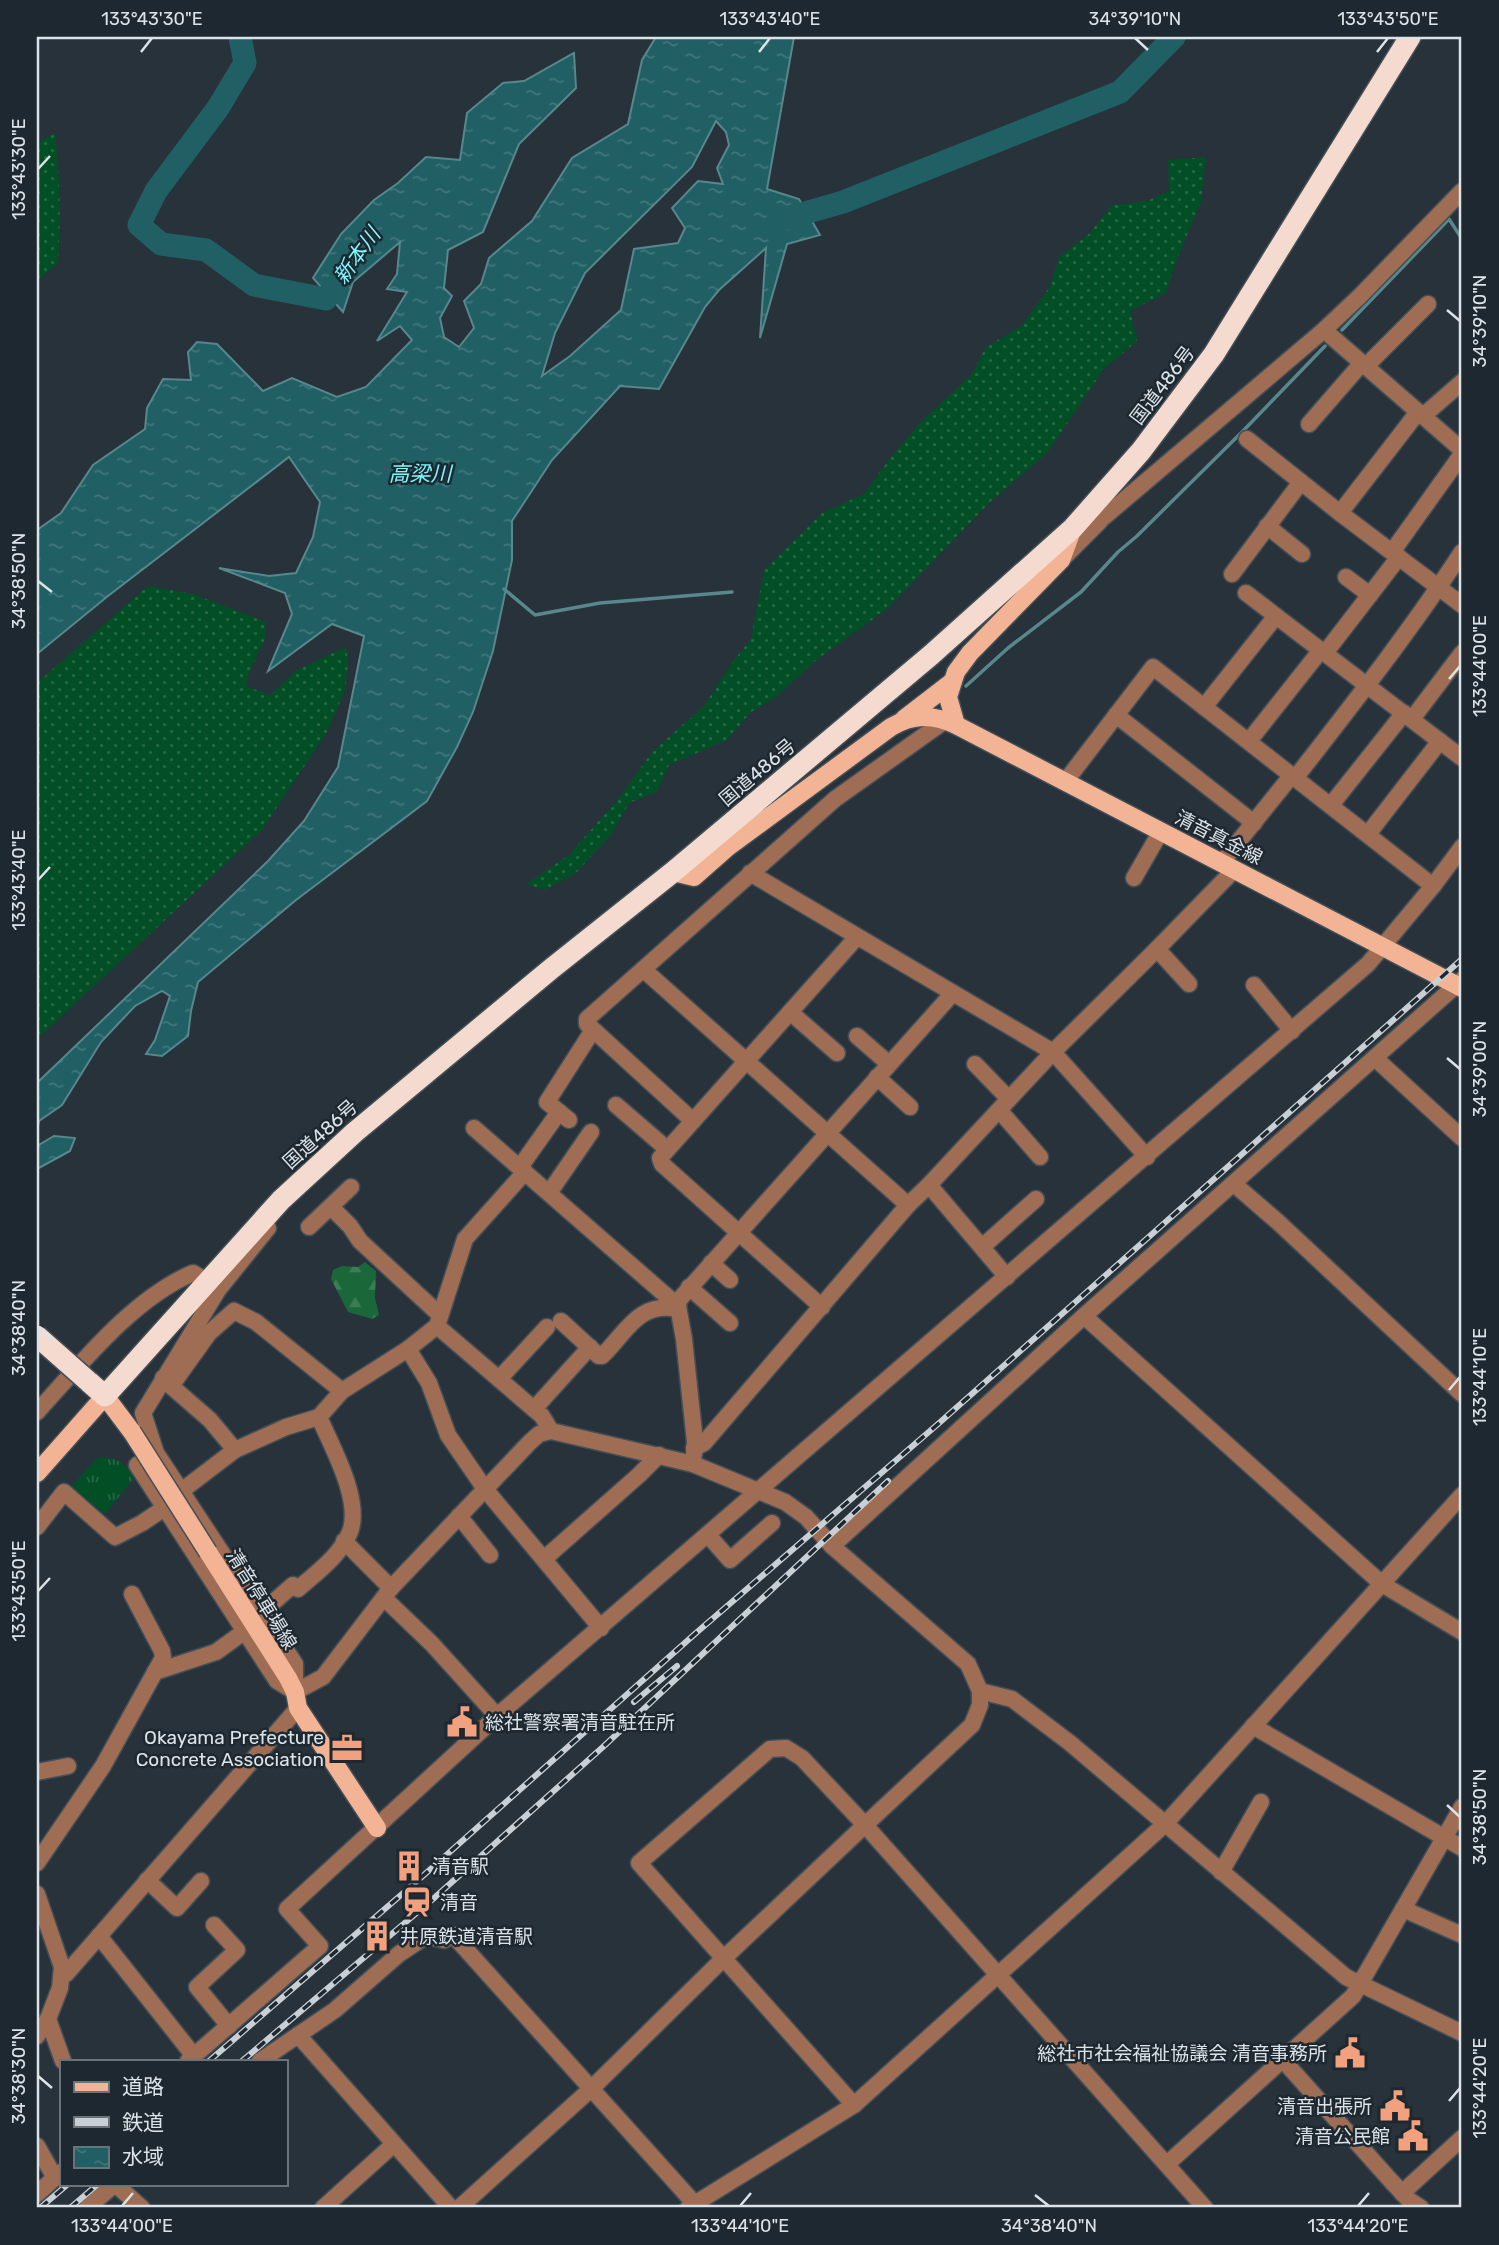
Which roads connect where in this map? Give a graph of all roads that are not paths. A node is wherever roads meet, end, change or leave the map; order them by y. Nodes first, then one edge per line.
1 (1410, 37) edge
2 (1462, 191) edge
3 (1428, 304) dead end
4 (1324, 330) junction
5 (1364, 365) junction
6 (1462, 382) edge
7 (1421, 414) junction
8 (1309, 424) dead end
9 (1247, 439) dead end
10 (1462, 452) edge
11 (1301, 482) junction
12 (1340, 513) junction
13 (1104, 517) junction
14 (1267, 526) junction
15 (1073, 528) junction
16 (1462, 552) edge
17 (1302, 554) dead end
18 (1395, 554) junction
19 (1061, 560) junction
20 (1232, 573) dead end
21 (1346, 577) dead end
22 (1439, 588) junction
23 (1246, 593) dead end
24 (1370, 594) junction
25 (1462, 605) edge
26 (1276, 616) junction
27 (1323, 652) junction
28 (1462, 653) edge
29 (952, 682) junction
30 (1367, 685) junction
31 (1204, 707) junction
32 (1116, 715) junction
33 (1408, 716) junction
34 (902, 721) junction
35 (951, 723) junction
36 (1249, 741) junction
37 (1440, 741) junction
38 (1461, 754) edge
39 (1294, 776) junction
40 (1065, 782) junction
41 (1331, 805) junction
42 (1254, 823) junction
43 (1161, 831) junction
44 (1368, 834) junction
45 (1462, 847) edge
46 (1229, 865) junction
47 (673, 872) junction
48 (750, 873) junction
49 (1134, 878) dead end
50 (1433, 886) junction
51 (857, 937) junction
52 (1384, 945) junction
53 (1157, 949) junction
54 (644, 970) junction
55 (1189, 984) dead end
56 (1460, 984) edge
57 (1254, 985) dead end
58 (953, 993) junction
59 (790, 1012) junction
60 (593, 1030) junction
61 (1292, 1031) junction
62 (857, 1036) dead end
63 (1053, 1052) junction
64 (837, 1053) dead end
65 (1376, 1059) junction
66 (747, 1061) junction
67 (889, 1064) junction
68 (975, 1064) dead end
69 (877, 1077) junction
70 (1004, 1104) junction
71 (616, 1105) dead end
72 (911, 1107) dead end
73 (693, 1121) junction
74 (474, 1128) dead end
75 (591, 1132) dead end
76 (828, 1133) junction
77 (1462, 1138) edge
78 (667, 1149) junction
79 (1040, 1157) dead end
80 (1147, 1157) junction
81 (522, 1170) junction
82 (1234, 1184) junction
83 (929, 1185) junction
84 (351, 1187) dead end
85 (549, 1193) junction
86 (281, 1199) junction
87 (1036, 1199) dead end
88 (908, 1205) junction
89 (331, 1207) junction
90 (309, 1227) dead end
91 (739, 1232) junction
92 (982, 1247) junction
93 (711, 1264) junction
94 (1007, 1276) junction
95 (730, 1280) dead end
96 (207, 1281) junction
97 (689, 1287) junction
98 (822, 1307) junction
99 (678, 1308) junction
100 (1084, 1316) junction
101 (439, 1320) junction
102 (730, 1323) dead end
103 (37, 1335) edge
104 (590, 1347) junction
105 (408, 1349) junction
106 (499, 1379) junction
107 (167, 1382) junction
108 (342, 1391) junction
109 (1462, 1394) edge
110 (105, 1396) junction
111 (534, 1409) junction
112 (37, 1412) edge
113 (319, 1417) junction
114 (551, 1431) junction
115 (235, 1450) junction
116 (156, 1453) junction
117 (659, 1455) junction
118 (694, 1456) junction
119 (37, 1473) edge
120 (485, 1489) junction
121 (760, 1490) junction
122 (180, 1492) junction
123 (1462, 1495) edge
124 (166, 1507) junction
125 (459, 1516) junction
126 (772, 1523) dead end
127 (37, 1527) edge
128 (708, 1535) junction
129 (344, 1541) junction
130 (832, 1546) junction
131 (490, 1555) dead end
132 (544, 1559) junction
133 (1382, 1584) junction
134 (388, 1593) junction
135 (132, 1594) dead end
136 (261, 1613) junction
137 (601, 1628) junction
138 (245, 1631) junction
139 (1462, 1632) edge
140 (155, 1672) junction
141 (980, 1691) junction
142 (296, 1700) junction
143 (497, 1716) junction
144 (1253, 1726) junction
145 (68, 1766) dead end
146 (37, 1772) edge
147 (1261, 1802) dead end
148 (1462, 1807) edge
149 (1165, 1824) junction
150 (865, 1825) junction
151 (377, 1828) junction
152 (1444, 1838) junction
153 (1462, 1848) edge
154 (37, 1863) edge
155 (1221, 1872) junction
156 (147, 1880) junction
157 (201, 1881) dead end
158 (37, 1894) edge
159 (1403, 1909) junction
160 (214, 1925) dead end
161 (1462, 1935) edge
162 (99, 1936) junction
163 (724, 1958) junction
164 (62, 1975) junction
165 (998, 1975) junction
166 (1359, 1984) junction
167 (48, 2019) junction
168 (229, 2026) junction
169 (1462, 2033) edge
170 (298, 2035) junction
171 (37, 2036) edge
172 (191, 2059) edge
173 (1282, 2059) junction
174 (63, 2060) edge
175 (261, 2060) edge
176 (591, 2089) junction
177 (855, 2105) junction
178 (1462, 2138) edge
179 (394, 2144) junction
180 (37, 2146) edge
181 (1167, 2164) junction
182 (58, 2175) edge
183 (113, 2186) edge
184 (117, 2186) edge
185 (1402, 2193) junction
186 (37, 2194) edge
187 (692, 2206) edge
188 (86, 2208) edge
189 (142, 2208) edge
190 (323, 2208) edge
191 (451, 2208) edge
192 (459, 2208) edge
193 (1205, 2208) edge
194 (1421, 2208) edge

1 - 15 highway, 国道486号
2 - 4 street
3 - 5 street
4 - 5 street
4 - 13 street
5 - 7 street
5 - 8 street
6 - 7 street
7 - 10 street
7 - 12 street
9 - 11 street
10 - 18 street
11 - 12 street
11 - 14 street
12 - 18 street
13 - 15 street
13 - 19 street
14 - 17 street
14 - 20 street
15 - 19 main road
15 - 47 highway, 国道486号
16 - 22 street
18 - 22 street
18 - 24 street
19 - 29 main road
21 - 24 street
22 - 25 street
22 - 30 street
23 - 26 street
24 - 27 street
26 - 27 street
26 - 31 street
27 - 30 street
27 - 36 street
28 - 33 street
29 - 34 main road
29 - 35 main road
30 - 33 street
30 - 39 street
31 - 32 street
31 - 36 street
32 - 40 street
32 - 42 street
33 - 37 street
33 - 41 street
34 - 35 main road, 清音真金線
34 - 47 main road
35 - 40 main road, 清音真金線
35 - 48 street
36 - 39 street
37 - 38 street
37 - 44 street
39 - 41 street
39 - 42 street
40 - 43 main road, 清音真金線
41 - 44 street
42 - 46 street
43 - 46 main road, 清音真金線
43 - 49 street
44 - 50 street
45 - 50 street
46 - 52 main road, 清音真金線
46 - 53 street
47 - 86 highway, 国道486号
48 - 51 street
48 - 54 street
50 - 52 street
51 - 58 street
51 - 59 street
52 - 56 main road, 清音真金線
52 - 61 street
53 - 55 street
53 - 63 street
54 - 60 street
54 - 66 street
56 - 65 street
57 - 61 street
58 - 63 street
58 - 67 street
59 - 64 street
59 - 66 street
60 - 73 street
60 - 81 street
61 - 80 street
62 - 67 street
63 - 70 street
63 - 80 street
65 - 77 street
65 - 82 street
66 - 73 street
66 - 76 street
67 - 69 street
68 - 70 street
69 - 72 street
69 - 76 street
70 - 79 street
70 - 83 street
71 - 78 street
73 - 78 street
74 - 81 street
75 - 85 street
76 - 88 street
76 - 91 street
78 - 91 street
80 - 94 street
81 - 85 street
81 - 101 street
82 - 100 street
82 - 109 street
83 - 88 street
83 - 92 street
84 - 89 street
85 - 99 street
86 - 96 highway, 国道486号
86 - 107 street
87 - 92 street
88 - 98 street
89 - 90 street
89 - 101 street
91 - 93 street
91 - 98 street
92 - 94 street
93 - 95 street
93 - 97 street
94 - 121 street
96 - 110 highway, 国道486号
96 - 112 street
97 - 99 street
97 - 102 street
98 - 118 street
99 - 104 street
99 - 118 street
100 - 130 street
100 - 133 street
101 - 105 street
101 - 106 street
103 - 110 highway, bridge
104 - 106 street
104 - 111 street
105 - 108 street
105 - 120 street
106 - 111 street
107 - 108 street
107 - 115 street
107 - 116 street
108 - 113 street
110 - 119 main road
110 - 142 main road, 清音停車場線, bridge
111 - 114 street
113 - 115 street
113 - 129 street
114 - 117 street
114 - 120 street
115 - 122 street
116 - 122 street
116 - 124 street
117 - 118 street
117 - 132 street
118 - 121 street
120 - 125 street
120 - 132 street
121 - 128 street
121 - 130 street
122 - 136 street
123 - 133 street
124 - 127 street
124 - 138 street
125 - 131 street
125 - 134 street
126 - 128 street
128 - 137 street
129 - 134 street
129 - 136 street
130 - 141 street
132 - 137 street
133 - 139 street
133 - 144 street
134 - 142 street
134 - 143 street
135 - 140 street
136 - 142 street
137 - 143 street
138 - 140 street
138 - 142 street
140 - 154 street
141 - 149 street
141 - 150 street
142 - 151 main road, 清音停車場線
142 - 156 street
143 - 151 street
144 - 149 street
144 - 152 street
145 - 146 street
147 - 155 street
148 - 152 street
149 - 155 street
149 - 165 street
150 - 163 street
150 - 163 street
150 - 165 street
151 - 168 street
152 - 153 street
152 - 159 street
155 - 166 street
156 - 157 street
156 - 162 street
158 - 164 street
159 - 161 street
159 - 166 street
160 - 168 street
162 - 164 street
162 - 172 street
163 - 176 street
163 - 177 street
164 - 167 street
165 - 177 street
165 - 181 street
166 - 169 street
166 - 173 street
167 - 171 street
167 - 174 street
168 - 172 street
170 - 175 street
170 - 176 street
170 - 179 street
173 - 181 street
173 - 185 street
176 - 187 street
176 - 192 street
177 - 187 street
178 - 185 street
179 - 190 street
179 - 191 street
180 - 182 street
181 - 193 street
182 - 186 street
183 - 188 street
184 - 189 street
185 - 194 street

